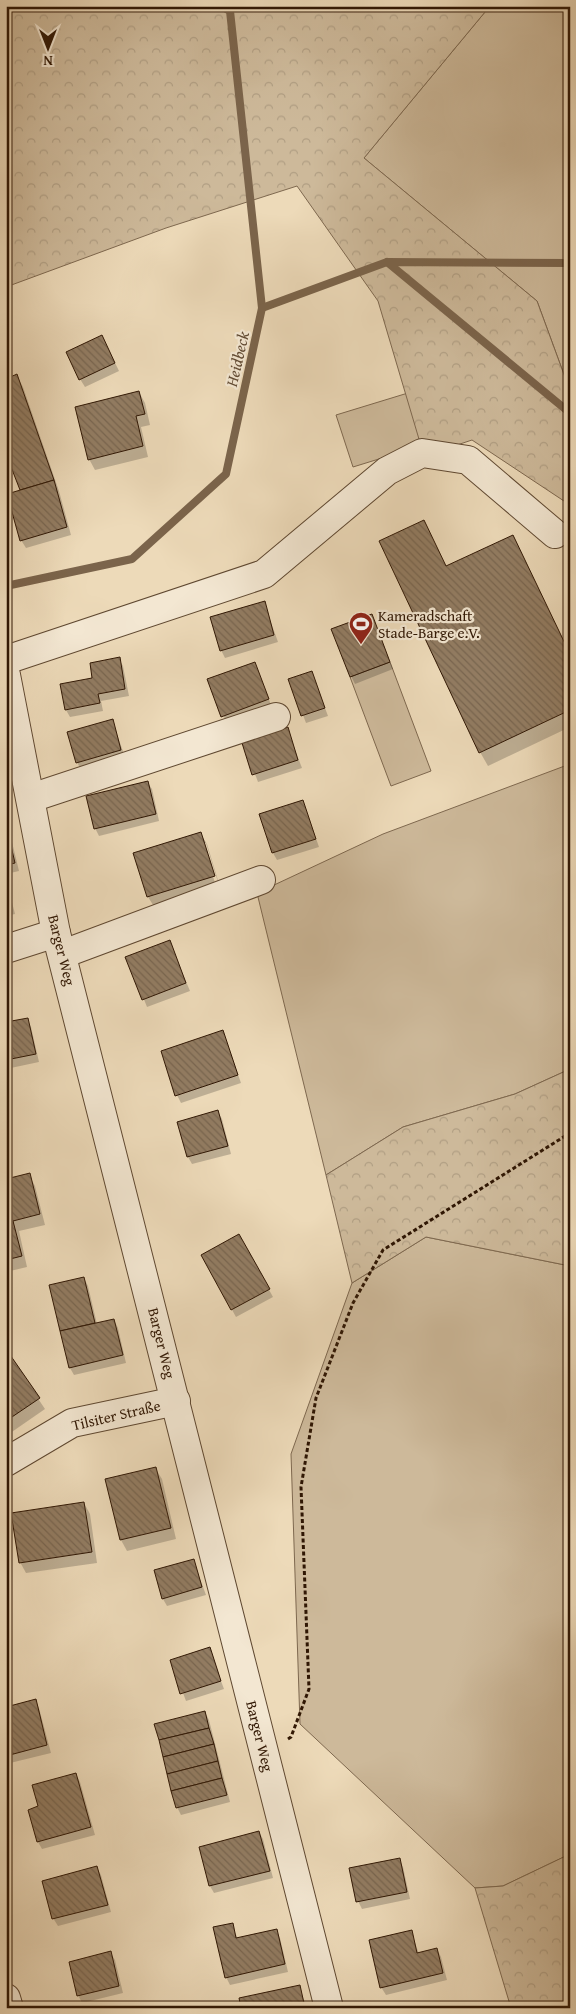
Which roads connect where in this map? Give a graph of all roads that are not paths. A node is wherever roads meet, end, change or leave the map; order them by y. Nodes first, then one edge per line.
1 (555, 534) dead end
2 (6, 660) edge
3 (6, 675) edge
4 (276, 717) dead end
5 (31, 798) junction
6 (261, 880) dead end
7 (59, 943) junction
8 (6, 949) edge
9 (176, 1401) junction
10 (6, 1462) edge
11 (6, 1998) edge
12 (8, 2008) edge
13 (329, 2008) edge

1 - 2 street
3 - 5 street, Barger Weg
4 - 5 street
5 - 7 street, Barger Weg
6 - 7 street
7 - 8 street
7 - 9 street, Barger Weg
9 - 10 street, Tilsiter Straße
9 - 13 street, Barger Weg
11 - 12 street

